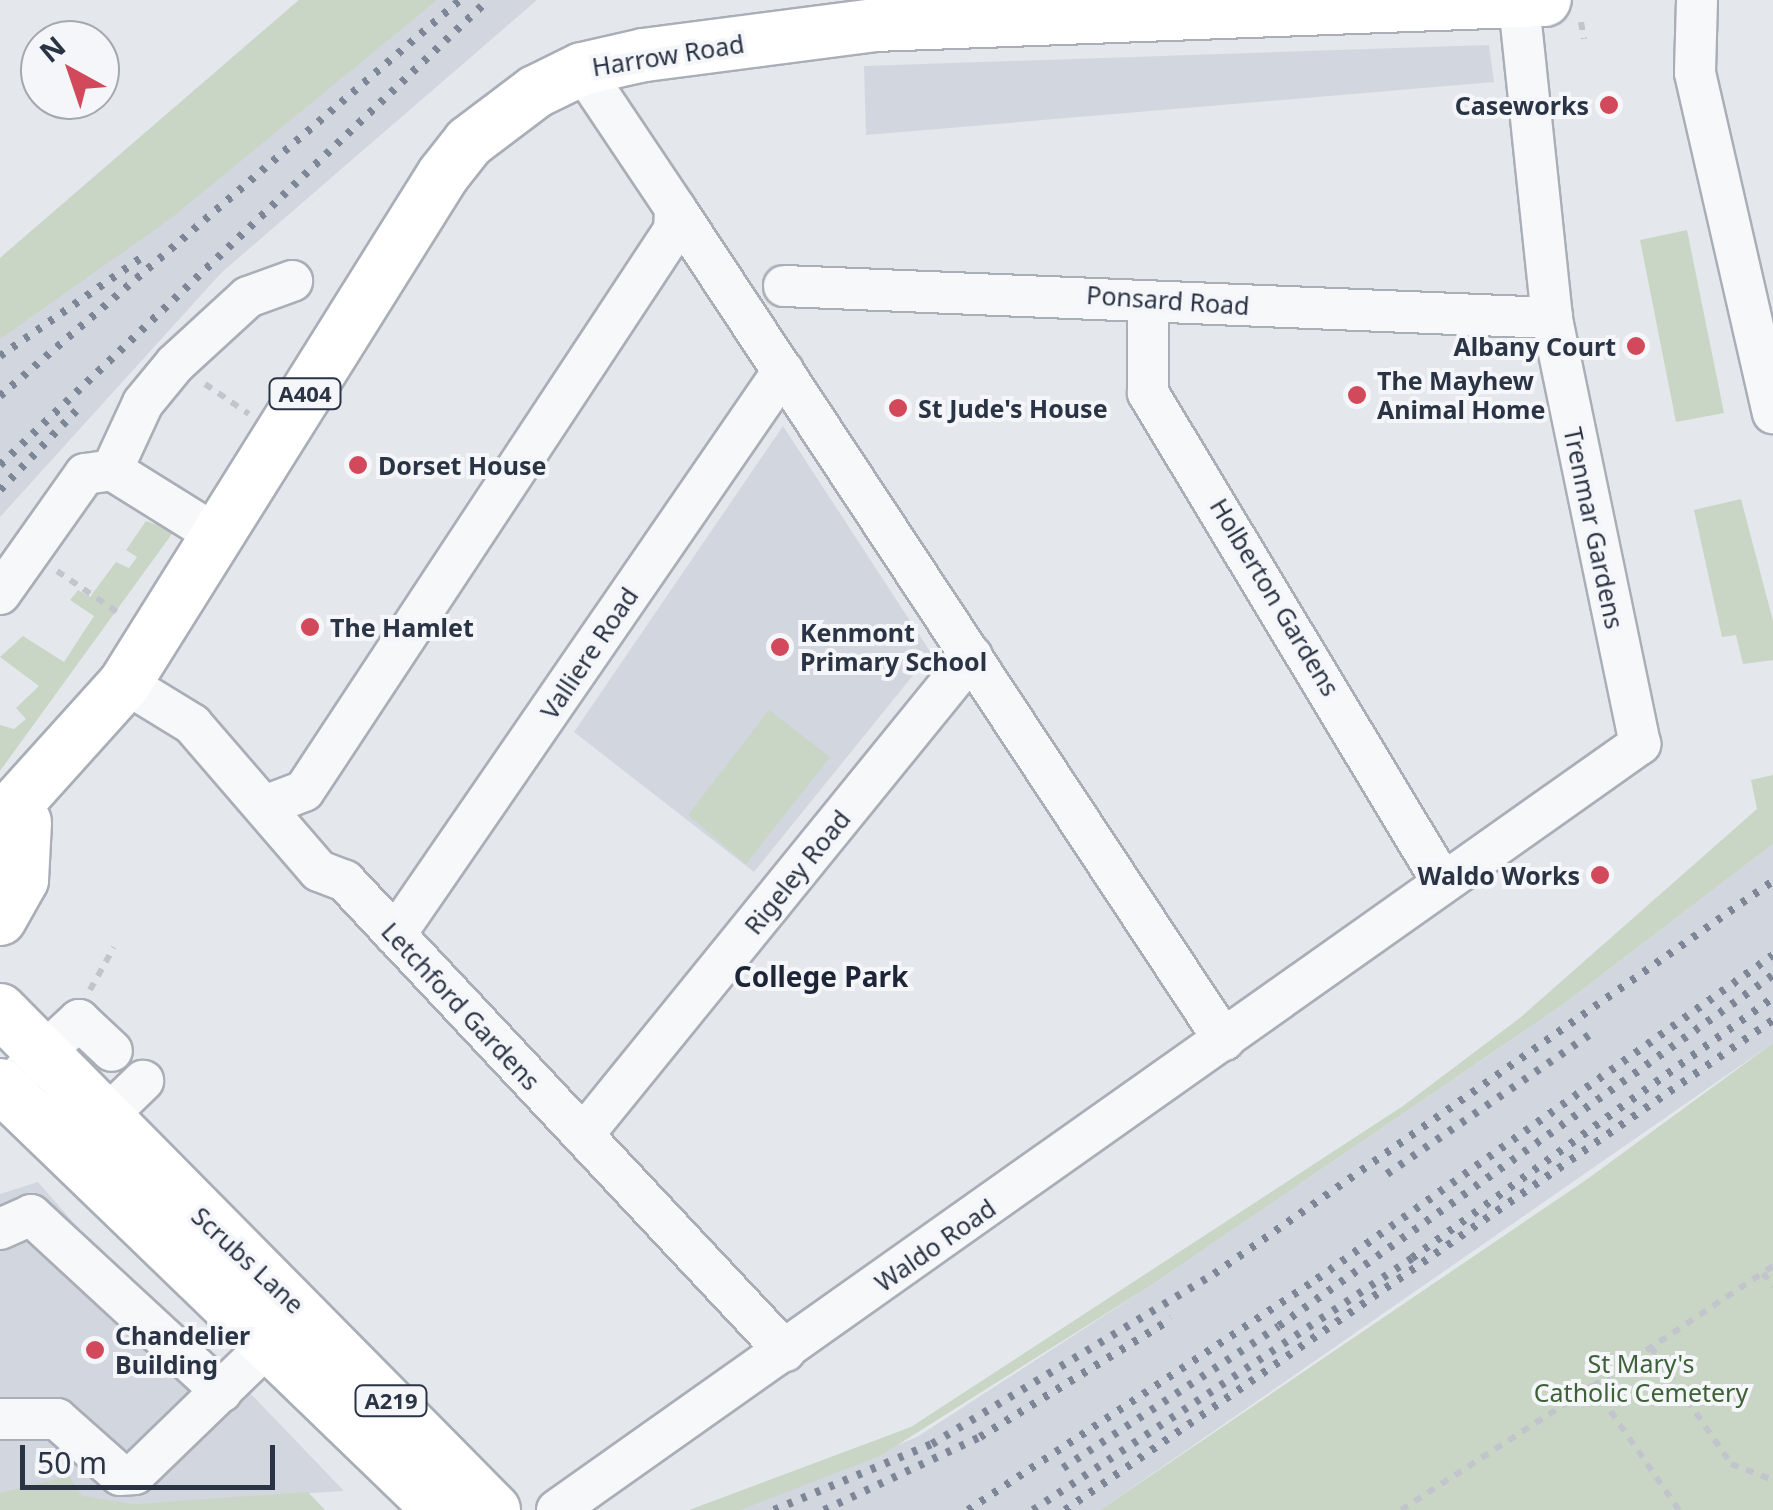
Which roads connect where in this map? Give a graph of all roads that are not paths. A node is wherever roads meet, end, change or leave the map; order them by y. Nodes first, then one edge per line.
1 (1698, 0) edge
2 (1532, 1) edge
3 (807, 16) edge
4 (582, 68) junction
5 (675, 214) junction
6 (292, 281) dead end
7 (784, 286) dead end
8 (1148, 301) junction
9 (1552, 318) junction
10 (783, 372) junction
11 (1773, 413) edge
12 (112, 470) junction
13 (216, 534) junction
14 (0, 594) edge
15 (972, 656) junction
16 (125, 683) junction
17 (270, 804) junction
18 (16, 821) edge
19 (1444, 883) junction
20 (0, 919) edge
21 (395, 935) junction
22 (0, 1010) edge
23 (1224, 1040) junction
24 (15, 1076) edge
25 (583, 1135) junction
26 (86, 1136) junction
27 (0, 1229) edge
28 (287, 1327) junction
29 (785, 1351) junction
30 (222, 1392) junction
31 (0, 1419) edge
32 (440, 1510) edge
33 (494, 1510) edge
34 (557, 1510) edge

1 - 11 street
2 - 3 main road, Harrow Road / A404
2 - 9 street, Trenmar Gardens
3 - 4 main road, Harrow Road / A404
4 - 5 street
4 - 13 main road, Harrow Road / A404
5 - 10 street
5 - 17 street
6 - 12 street
7 - 8 street, Ponsard Road
8 - 9 street, Ponsard Road
8 - 19 street, Holberton Gardens
9 - 19 street, Trenmar Gardens
10 - 15 street
10 - 21 street, Valliere Road
12 - 13 street
12 - 14 street
13 - 16 main road, Harrow Road / A404
15 - 23 street
15 - 25 street, Rigeley Road
16 - 17 street, Letchford Gardens
16 - 18 main road, Harrow Road / A404
17 - 21 street, Letchford Gardens
18 - 20 main road
19 - 23 street, Waldo Road
21 - 25 street, Letchford Gardens
22 - 24 main road, Scrubs Lane / A219
23 - 29 street, Waldo Road
24 - 26 main road, Scrubs Lane / A219
24 - 26 street
25 - 29 street, Letchford Gardens
26 - 28 main road, Scrubs Lane / A219
27 - 30 street
28 - 30 street
28 - 32 main road, Scrubs Lane / A219
28 - 33 main road, Scrubs Lane / A219
29 - 34 street, Waldo Road
30 - 31 street

